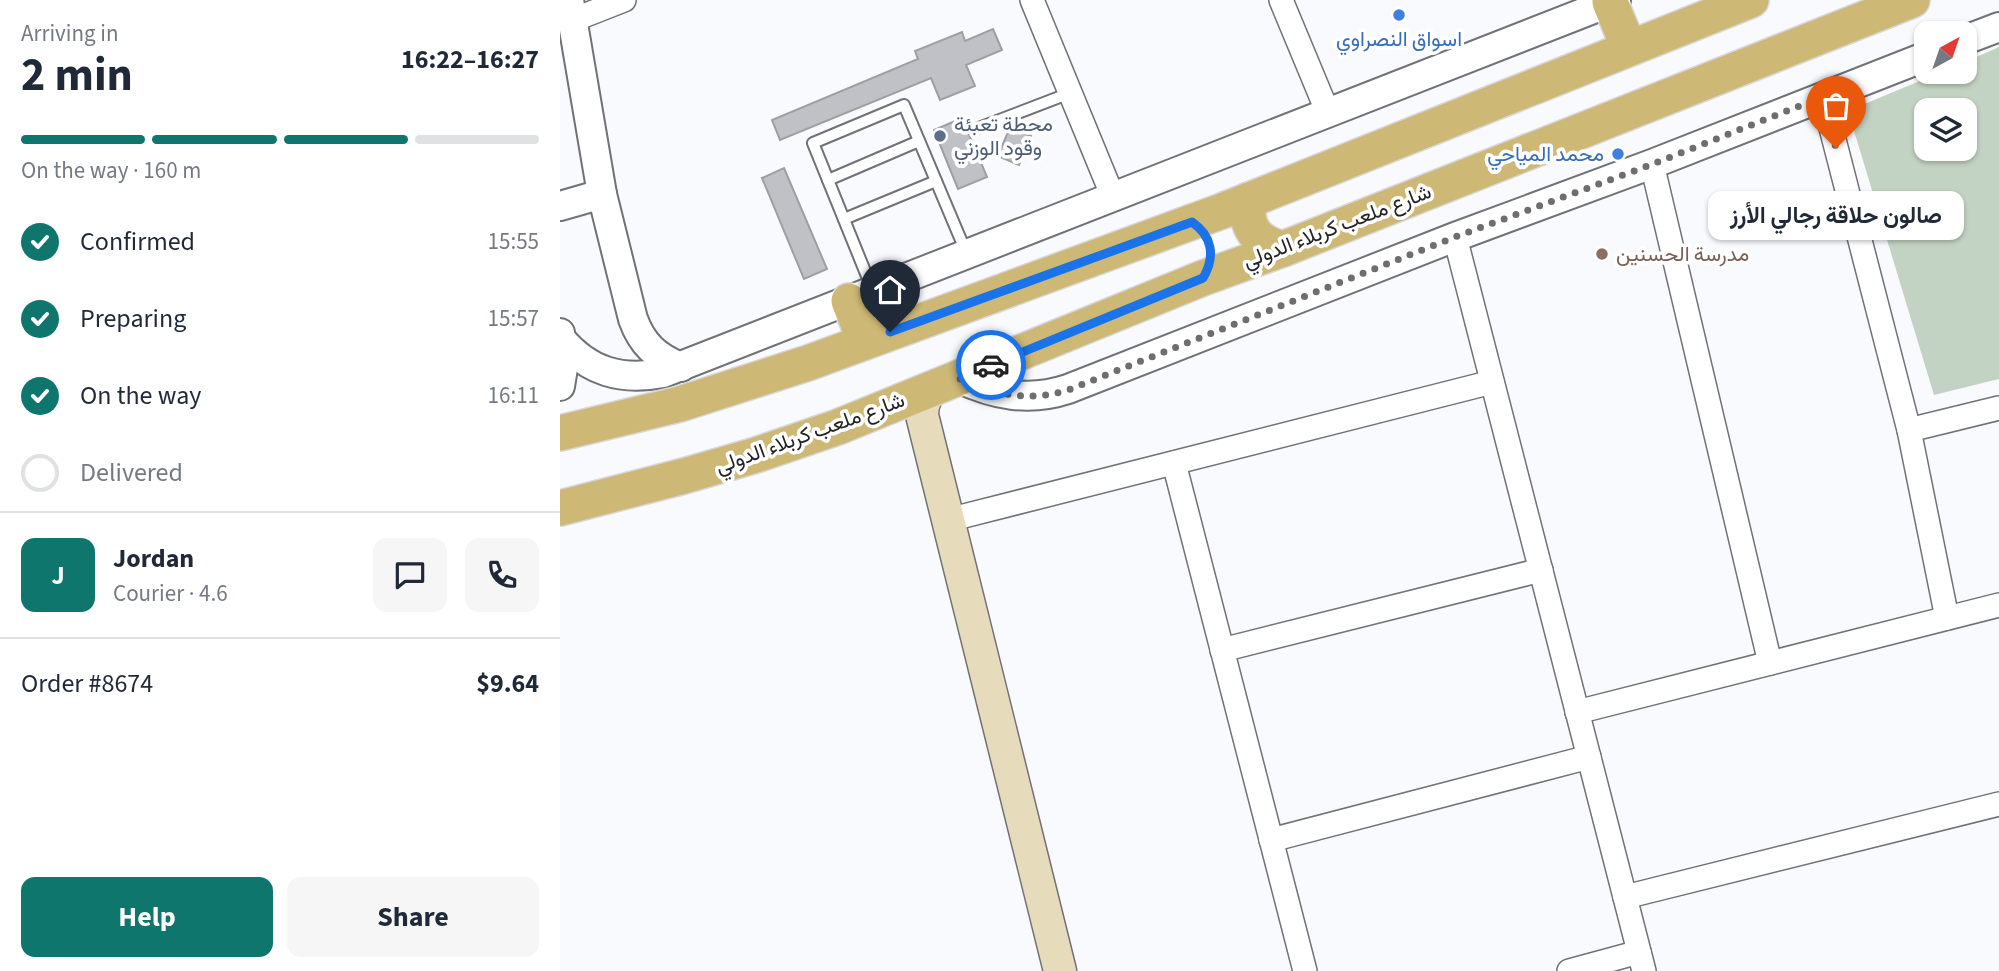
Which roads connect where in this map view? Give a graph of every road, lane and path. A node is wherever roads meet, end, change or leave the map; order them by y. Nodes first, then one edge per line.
1 (624, 0) edge
2 (1032, 0) edge
3 (1281, 0) edge
4 (1751, 0) edge
5 (1912, 0) edge
6 (1613, 1) edge
7 (571, 10) edge
8 (1999, 27) edge
9 (1978, 35) edge
10 (1629, 48) junction
11 (1914, 61) edge
12 (1070, 93) junction
13 (1822, 97) junction
14 (1328, 113) junction
15 (976, 129) dead end
16 (919, 141) junction
17 (1653, 164) junction
18 (828, 180) junction
19 (936, 181) junction
20 (602, 194) junction
21 (1113, 197) junction
22 (1249, 200) junction
23 (560, 206) edge
24 (844, 219) junction
25 (1192, 222) junction
26 (1455, 237) junction
27 (1283, 249) junction
28 (967, 254) junction
29 (1203, 278) junction
30 (861, 296) junction
31 (561, 336) edge
32 (865, 341) junction
33 (681, 367) junction
34 (946, 382) junction
35 (1492, 382) junction
36 (560, 386) edge
37 (1999, 408) edge
38 (1909, 430) junction
39 (560, 433) edge
40 (1174, 463) junction
41 (560, 508) edge
42 (948, 520) junction
43 (1541, 570) junction
44 (1999, 605) edge
45 (1947, 618) junction
46 (1222, 650) junction
47 (1770, 663) junction
48 (1577, 712) junction
49 (1589, 757) junction
50 (1999, 804) edge
51 (1271, 840) junction
52 (1625, 897) junction
53 (1641, 962) edge
54 (1060, 971) edge
55 (1305, 971) edge
56 (1569, 971) edge

1 - 7 street
2 - 12 street
3 - 14 street
4 - 10 main road
5 - 27 main road, شارع ملعب كربلاء الدولي
6 - 10 main road
6 - 14 street
7 - 20 street
8 - 9 street
10 - 22 main road
11 - 13 street
12 - 15 lane
12 - 21 street
13 - 17 street
13 - 38 street
14 - 21 street
16 - 18 lane
16 - 18 lane
16 - 19 lane
17 - 26 street
17 - 47 street
18 - 24 lane
19 - 24 lane
19 - 28 lane
20 - 23 street
20 - 33 street
21 - 28 street
22 - 25 main road
22 - 27 main road
24 - 30 lane
25 - 29 main road
25 - 32 main road
26 - 34 street
26 - 35 street
27 - 29 main road, شارع ملعب كربلاء الدولي
28 - 30 street
29 - 34 main road, شارع ملعب كربلاء الدولي
30 - 32 main road
30 - 33 street
31 - 33 street
31 - 36 street
32 - 39 main road
34 - 41 main road, شارع ملعب كربلاء الدولي
34 - 42 main road
35 - 40 street
35 - 43 street
37 - 38 street
38 - 45 street
40 - 42 street
40 - 46 street
42 - 54 main road
43 - 46 street
43 - 48 street
44 - 45 street
45 - 47 street
46 - 51 street
47 - 48 street
48 - 49 street
49 - 51 street
49 - 52 street
50 - 52 street
51 - 55 street
52 - 53 street
53 - 56 street

